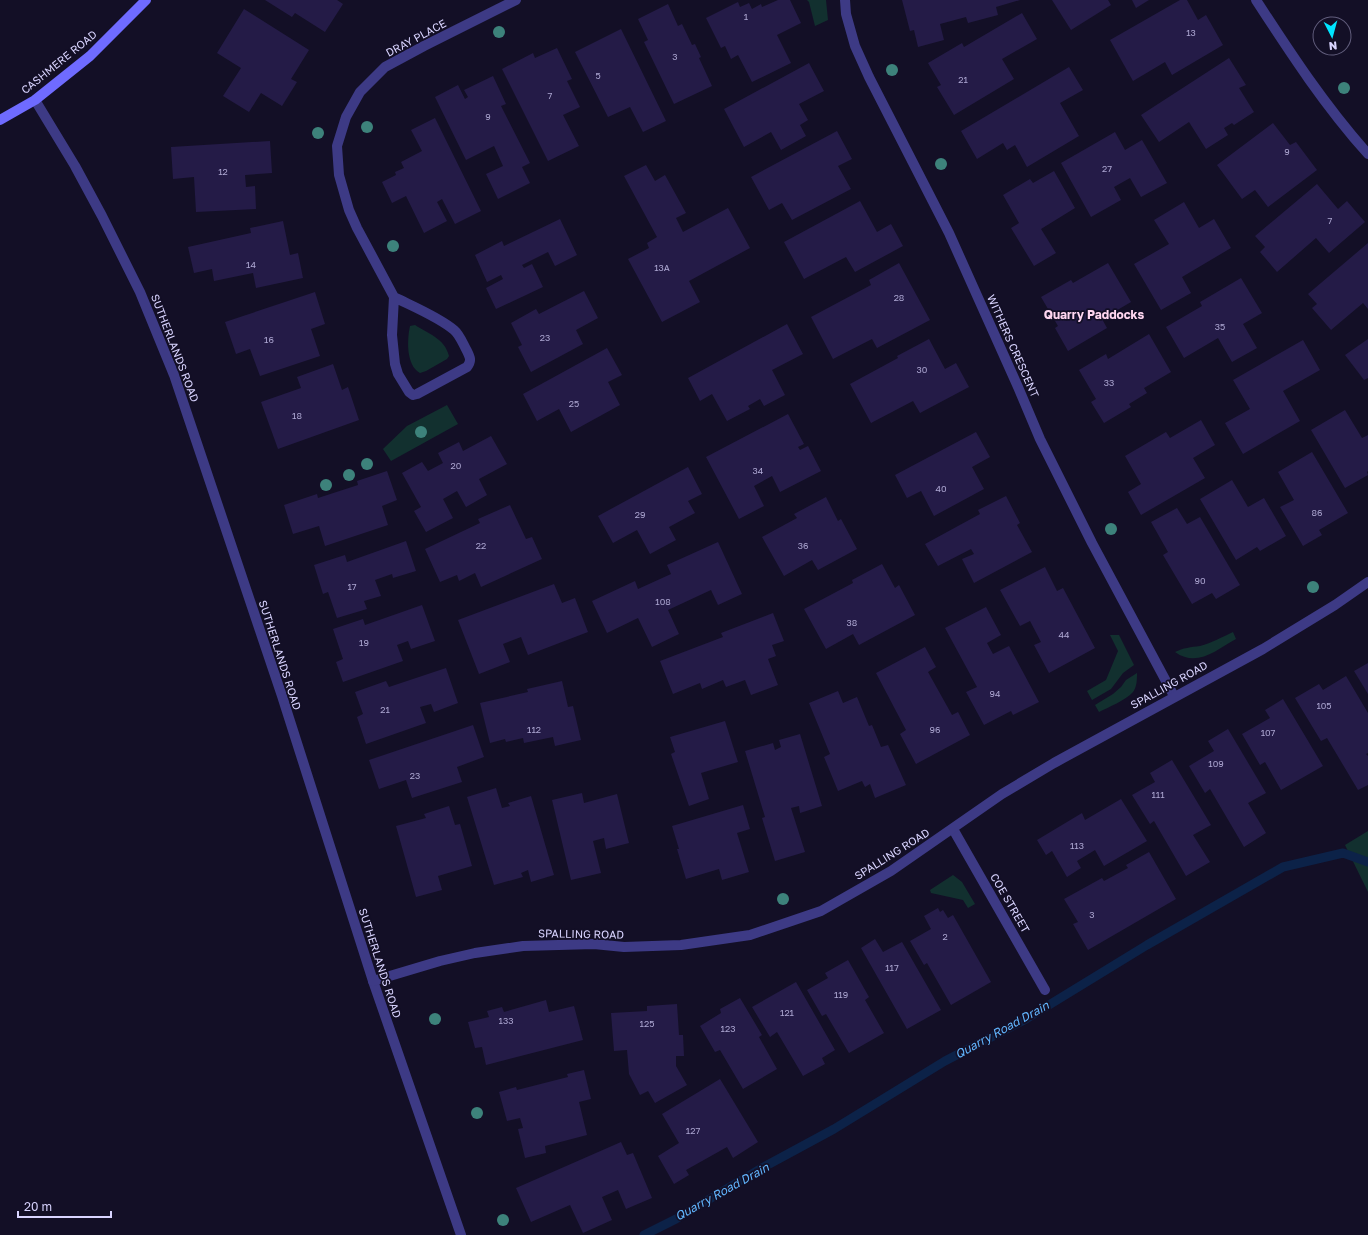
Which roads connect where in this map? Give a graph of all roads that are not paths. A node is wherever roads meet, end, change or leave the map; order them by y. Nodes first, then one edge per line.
1 (146, 0) edge
2 (516, 0) edge
3 (845, 0) edge
4 (1256, 0) edge
5 (35, 100) junction
6 (0, 120) edge
7 (1368, 154) edge
8 (394, 297) junction
9 (1368, 582) edge
10 (1174, 696) junction
11 (953, 829) junction
12 (373, 981) junction
13 (1045, 990) dead end
14 (461, 1235) edge

1 - 5 street, CASHMERE ROAD
2 - 8 street, DRAY PLACE
3 - 10 street, WITHERS CRESCENT
4 - 7 street
5 - 6 street, CASHMERE ROAD
5 - 12 street, SUTHERLANDS ROAD
8 - 8 street
9 - 10 street, SPALLING ROAD
10 - 11 street, SPALLING ROAD
11 - 12 street, SPALLING ROAD
11 - 13 street, COE STREET
12 - 14 street, SUTHERLANDS ROAD

